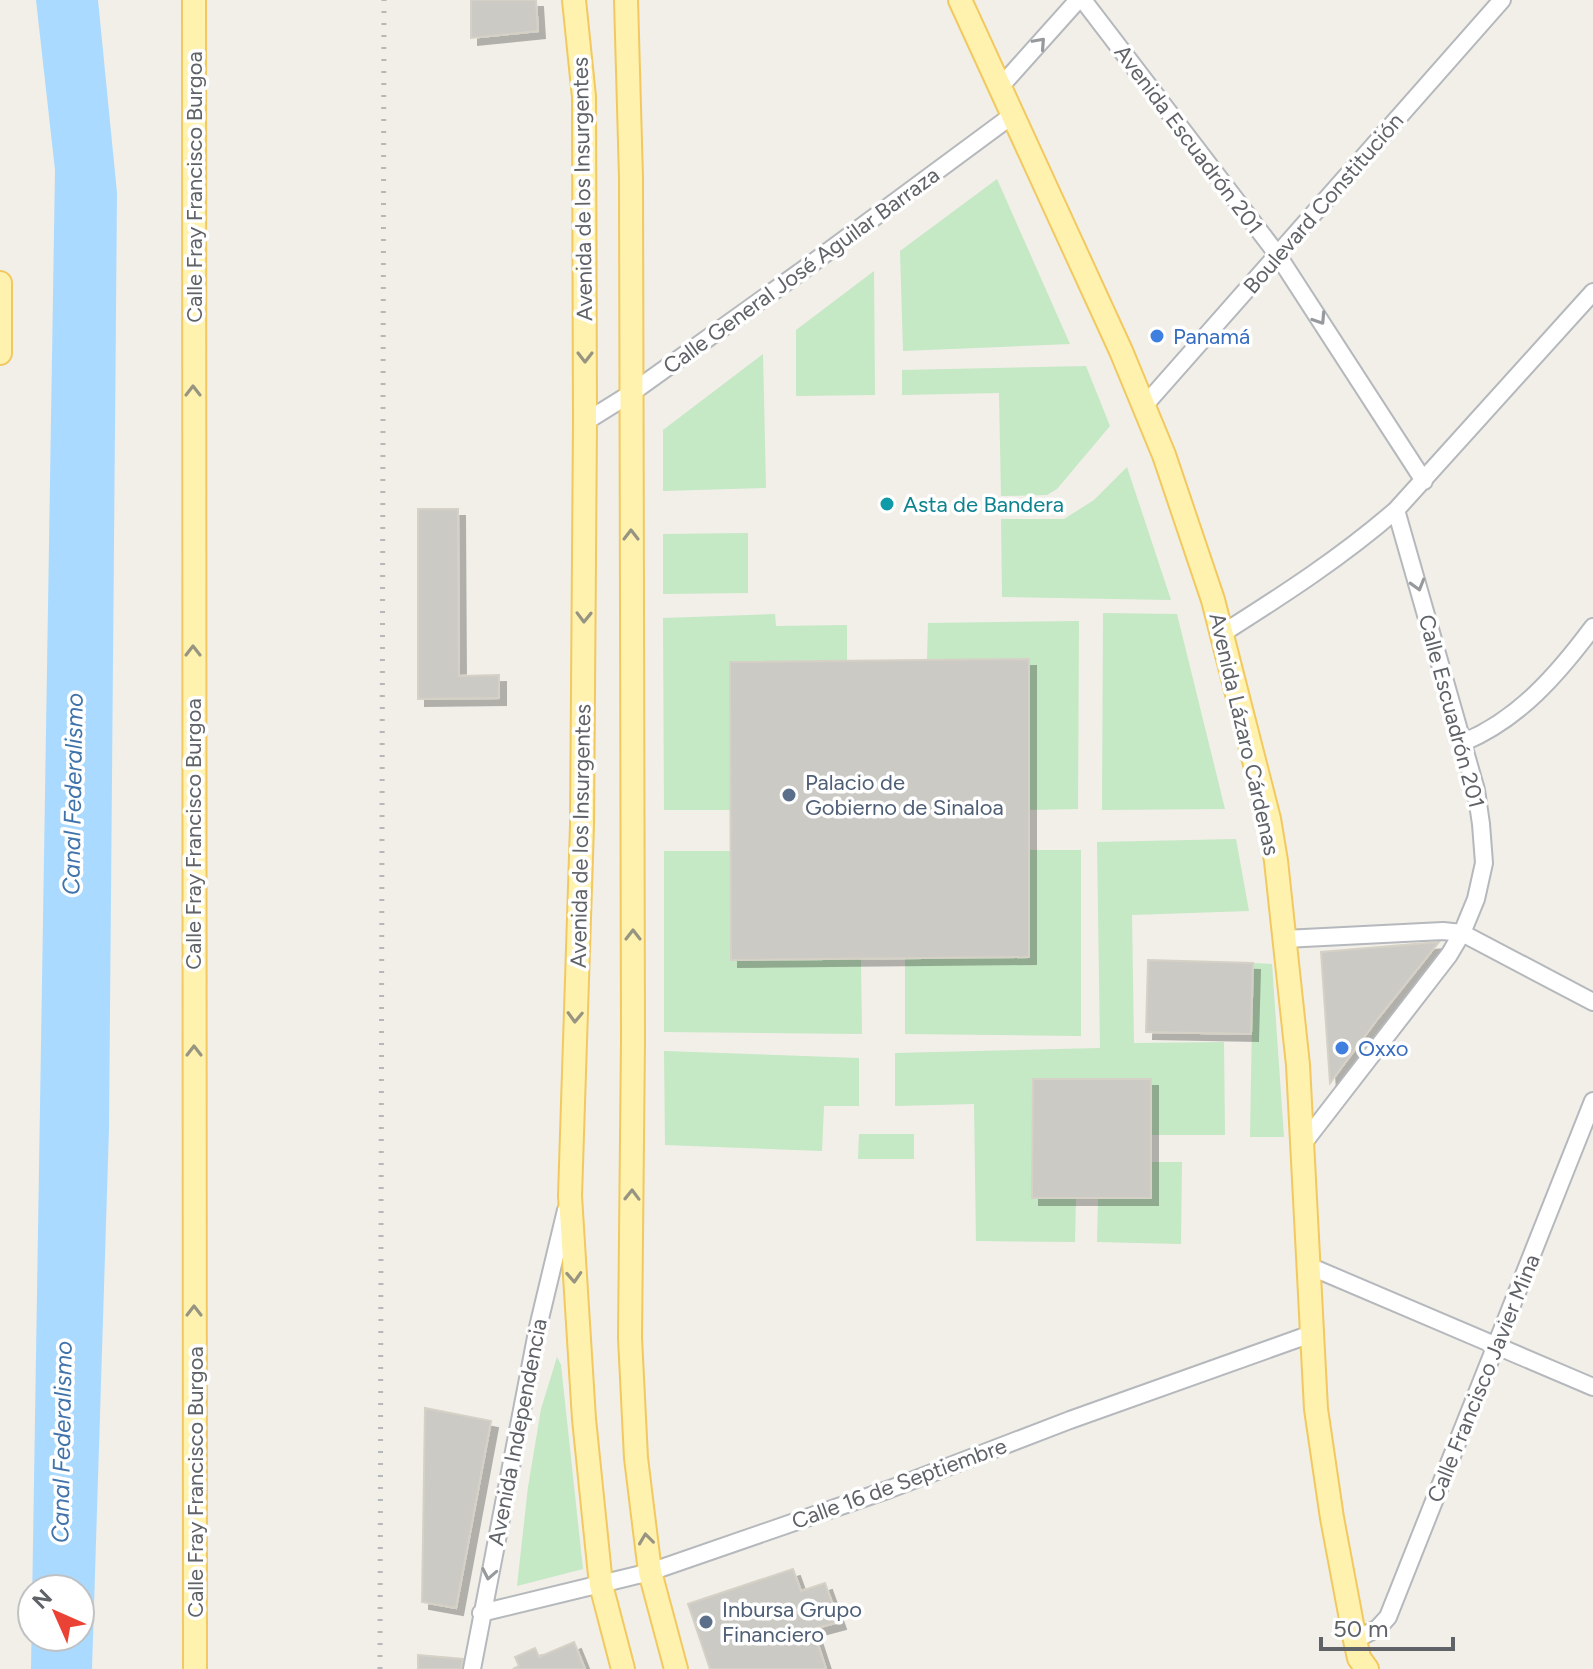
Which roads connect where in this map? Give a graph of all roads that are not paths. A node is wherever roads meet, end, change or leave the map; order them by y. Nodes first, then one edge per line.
1 (194, 0) edge
2 (574, 0) edge
3 (626, 0) edge
4 (960, 0) edge
5 (1081, 0) edge
6 (1502, 0) edge
7 (1001, 86) junction
8 (1014, 114) junction
9 (1277, 254) junction
10 (0, 283) edge
11 (1593, 292) edge
12 (0, 330) edge
13 (0, 353) edge
14 (630, 394) junction
15 (1144, 406) junction
16 (585, 422) junction
17 (1424, 481) junction
18 (1396, 510) junction
19 (1593, 627) edge
20 (1223, 633) junction
21 (1464, 742) junction
22 (1462, 933) junction
23 (1284, 939) junction
24 (1593, 1002) edge
25 (1593, 1101) edge
26 (1302, 1145) junction
27 (570, 1196) junction
28 (1309, 1266) junction
29 (1311, 1334) junction
30 (1495, 1345) junction
31 (1593, 1387) edge
32 (650, 1572) junction
33 (601, 1585) junction
34 (481, 1613) junction
35 (1361, 1661) edge
36 (195, 1669) edge
37 (472, 1669) edge
38 (623, 1669) edge
39 (676, 1669) edge

36 -> 1 main road, Calle Fray Francisco Burgoa
2 -> 16 main road, Avenida de los Insurgentes
3 - 14 main road, Avenida de los Insurgentes
4 - 7 main road, Avenida Lázaro Cárdenas
7 -> 5 street
5 - 9 street, Avenida Escuadrón 201
6 - 9 street, Boulevard Constitución
7 - 8 main road, Avenida Lázaro Cárdenas
8 - 14 street, Calle General José Aguilar Barraza
8 - 15 main road, Avenida Lázaro Cárdenas
9 - 15 street, Boulevard Constitución
9 -> 17 street, Avenida Escuadrón 201
10 - 12 main road
11 - 17 street
12 - 13 main road
14 - 16 street, Calle General José Aguilar Barraza
32 -> 14 main road, Avenida de los Insurgentes
15 - 20 main road, Avenida Lázaro Cárdenas
16 -> 27 main road, Avenida de los Insurgentes
17 - 18 street
18 - 20 street
18 -> 21 street, Calle Escuadrón 201
19 - 21 street
20 - 23 main road, Avenida Lázaro Cárdenas
21 - 22 street, Calle Escuadrón 201
22 - 23 street
22 - 24 street
22 - 26 street, Calle Escuadrón 201
23 - 26 main road, Avenida Lázaro Cárdenas
25 - 30 street, Calle Francisco Javier Mina
26 - 28 main road, Avenida Lázaro Cárdenas
27 -> 33 main road, Avenida de los Insurgentes
27 -> 34 street, Avenida Independencia
28 - 29 main road, Avenida Lázaro Cárdenas
28 - 30 street
29 - 32 street, Calle 16 de Septiembre
29 - 35 main road, Avenida Lázaro Cárdenas
30 - 31 street
30 - 35 street, Calle Francisco Javier Mina
32 - 33 street, Calle 16 de Septiembre
32 - 39 main road, Avenida de los Insurgentes
33 - 34 street, Calle 16 de Septiembre
33 - 38 main road, Avenida de los Insurgentes
34 - 37 street, Avenida Independencia

